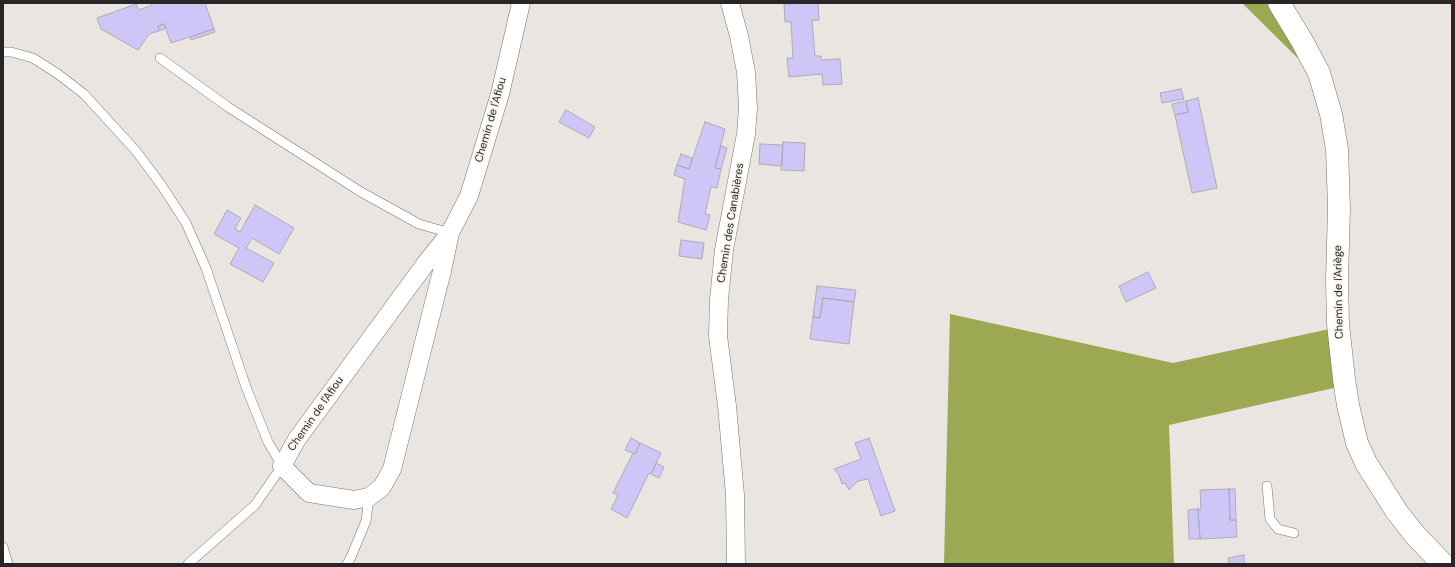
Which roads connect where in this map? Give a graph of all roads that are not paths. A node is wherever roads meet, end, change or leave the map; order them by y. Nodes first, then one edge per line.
1 (521, 3) edge
2 (730, 3) edge
3 (1279, 3) edge
4 (3, 52) edge
5 (160, 58) dead end
6 (450, 233) junction
7 (282, 466) junction
8 (1267, 486) dead end
9 (369, 497) junction
10 (1294, 533) dead end
11 (3, 547) edge
12 (8, 564) edge
13 (188, 564) edge
14 (347, 564) edge
15 (736, 564) edge
16 (1443, 564) edge

1 - 6 street, Chemin de l'Afiou
2 - 15 street, Chemin des Canabières
3 - 16 street, Chemin de l'Ariège
4 - 7 lane
5 - 6 lane
6 - 7 street, Chemin de l'Afiou
6 - 9 street, Chemin de l'Afiou
7 - 9 street
7 - 13 lane
8 - 10 lane
9 - 14 lane
11 - 12 lane

